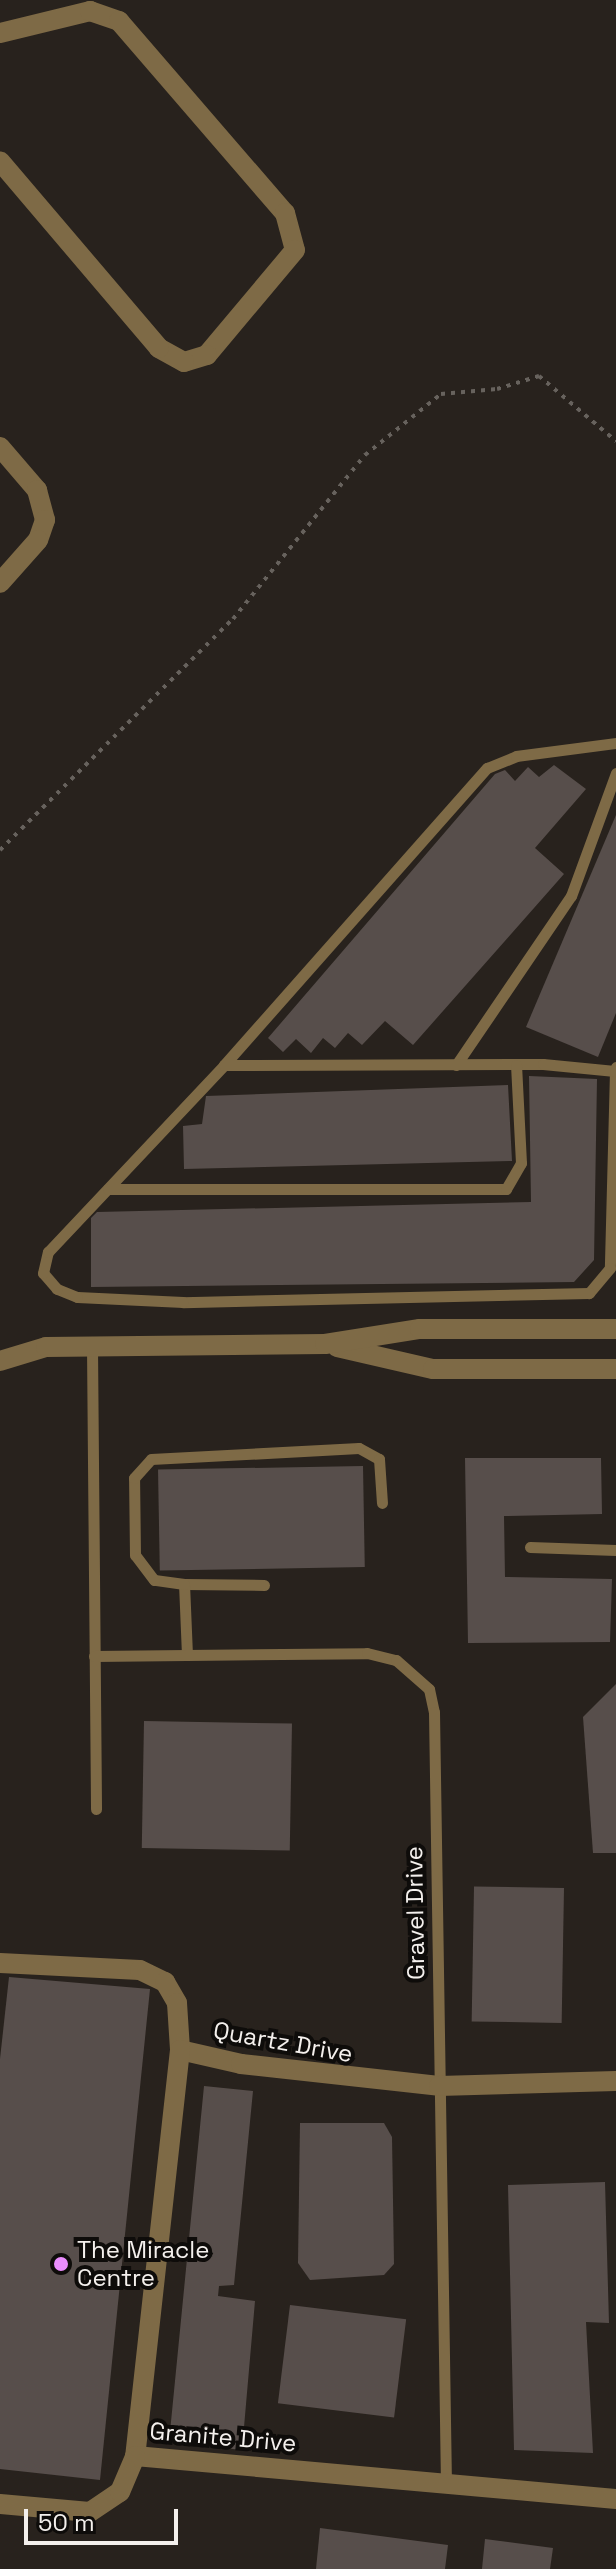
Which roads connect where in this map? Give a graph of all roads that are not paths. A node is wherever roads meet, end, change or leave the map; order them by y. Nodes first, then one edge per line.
1 (0, 33) edge
2 (0, 161) edge
3 (0, 447) edge
4 (0, 583) edge
5 (616, 743) edge
6 (616, 773) edge
7 (224, 1065) junction
8 (456, 1065) junction
9 (516, 1065) junction
10 (616, 1070) edge
11 (108, 1189) junction
12 (616, 1329) edge
13 (325, 1344) junction
14 (92, 1347) junction
15 (0, 1361) edge
16 (616, 1369) edge
17 (382, 1503) dead end
18 (530, 1547) dead end
19 (616, 1550) edge
20 (184, 1584) junction
21 (264, 1585) dead end
22 (187, 1655) junction
23 (94, 1656) junction
24 (96, 1809) dead end
25 (0, 1963) edge
26 (180, 2050) junction
27 (616, 2081) edge
28 (439, 2086) junction
29 (135, 2456) junction
30 (446, 2483) junction
31 (616, 2499) edge
32 (0, 2504) edge

1 - 2 street
3 - 4 street
5 - 7 lane
6 - 8 lane
7 - 8 lane
7 - 11 lane
8 - 9 lane
9 - 10 lane
9 - 11 lane
10 - 11 lane
12 - 13 street
13 - 14 street
13 - 16 street
14 - 15 street
14 - 23 lane
17 - 20 lane
18 - 19 lane
20 - 21 lane
20 - 22 lane
22 - 23 lane, Gravel Drive
22 - 28 lane, Gravel Drive
23 - 24 lane
25 - 26 street, Quartz Drive
26 - 28 street, Quartz Drive
26 - 29 street, Granite Drive
27 - 28 street, Quartz Drive
28 - 30 lane, Gravel Drive
29 - 30 street, Granite Drive
29 - 32 street
30 - 31 street, Granite Drive

